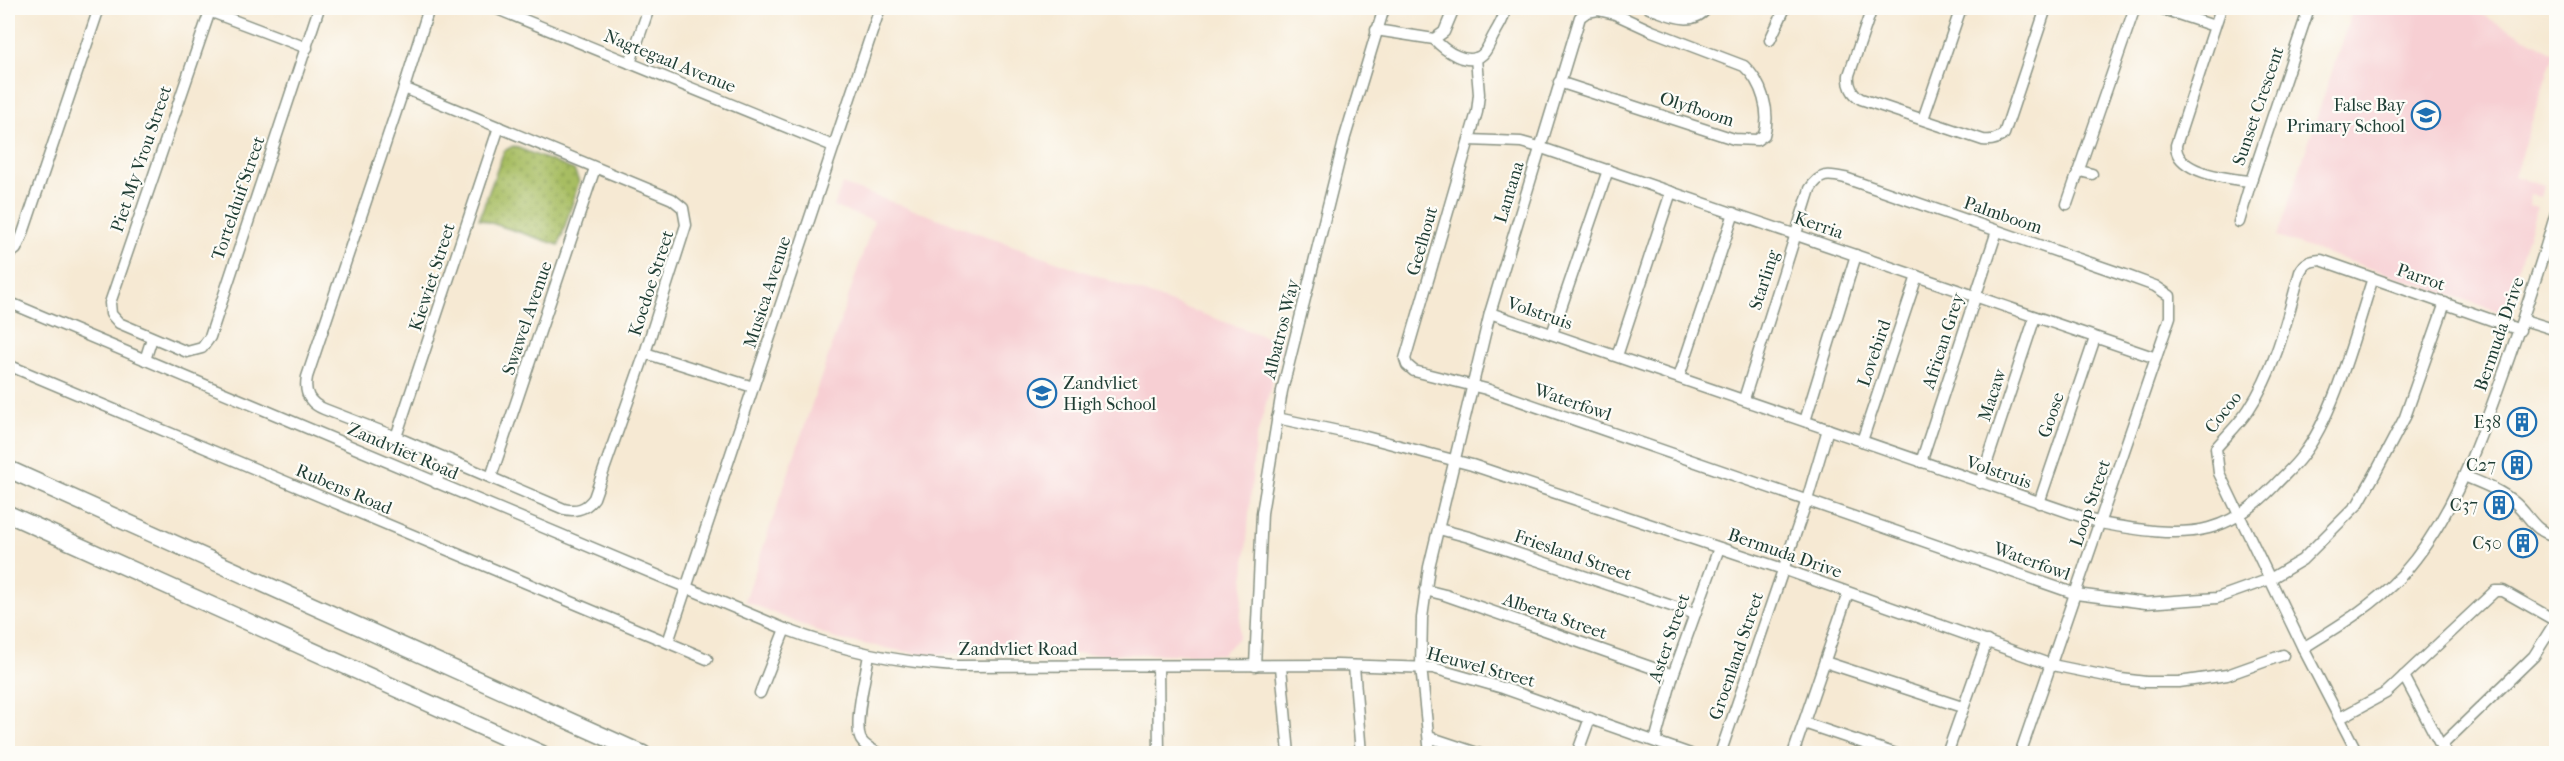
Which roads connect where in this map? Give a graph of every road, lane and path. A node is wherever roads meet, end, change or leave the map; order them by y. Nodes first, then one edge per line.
1 (99, 8) edge
2 (320, 8) edge
3 (429, 8) edge
4 (495, 8) edge
5 (649, 8) edge
6 (880, 8) edge
7 (1384, 8) edge
8 (1454, 8) edge
9 (1503, 8) edge
10 (1649, 8) edge
11 (1707, 8) edge
12 (1785, 8) edge
13 (1872, 8) edge
14 (1961, 8) edge
15 (2046, 8) edge
16 (2138, 8) edge
17 (2160, 8) edge
18 (2221, 8) edge
19 (2309, 8) edge
20 (206, 9) edge
21 (1587, 12) joint
22 (2214, 26) junction
23 (1376, 30) junction
24 (1434, 39) junction
25 (1770, 40) dead end
26 (307, 48) junction
27 (1476, 58) junction
28 (630, 63) junction
29 (1559, 82) junction
30 (404, 88) junction
31 (1923, 119) junction
32 (499, 127) junction
33 (1469, 140) junction
34 (833, 146) junction
35 (1539, 147) junction
36 (595, 168) junction
37 (1608, 170) junction
38 (2080, 171) junction
39 (2092, 174) dead end
40 (1822, 175) joint
41 (2251, 181) junction
42 (1671, 192) junction
43 (2067, 204) dead end
44 (1734, 213) junction
45 (2556, 213) edge
46 (2239, 222) dead end
47 (1997, 231) junction
48 (1796, 234) junction
49 (8, 255) edge
50 (1856, 255) junction
51 (2310, 261) joint
52 (1917, 276) junction
53 (2373, 278) junction
54 (1974, 296) junction
55 (2170, 296) joint
56 (8, 302) edge
57 (2445, 303) junction
58 (1490, 313) junction
59 (2035, 317) junction
60 (114, 318) joint
61 (2522, 325) junction
62 (2556, 330) edge
63 (1552, 334) junction
64 (152, 338) junction
65 (2095, 338) junction
66 (645, 353) junction
67 (1617, 356) junction
68 (2156, 358) junction
69 (144, 360) junction
70 (8, 365) edge
71 (1679, 377) junction
72 (1473, 385) junction
73 (753, 387) junction
74 (1744, 399) junction
75 (1277, 418) junction
76 (1804, 421) junction
77 (1828, 429) junction
78 (396, 437) junction
79 (1862, 441) junction
80 (444, 459) junction
81 (1455, 460) junction
82 (1921, 462) junction
83 (8, 469) edge
84 (2464, 476) junction
85 (491, 477) junction
86 (436, 483) junction
87 (1980, 483) junction
88 (1807, 500) junction
89 (2039, 503) junction
90 (8, 514) edge
91 (2239, 515) junction
92 (2100, 523) junction
93 (1439, 529) junction
94 (2556, 536) edge
95 (1719, 548) junction
96 (1784, 569) junction
97 (2270, 579) junction
98 (685, 586) junction
99 (1425, 590) junction
100 (1848, 592) junction
101 (2076, 594) junction
102 (1695, 614) junction
103 (2556, 621) edge
104 (785, 629) junction
105 (1987, 641) junction
106 (668, 642) junction
107 (2303, 648) junction
108 (869, 655) junction
109 (2283, 655) dead end
110 (707, 659) dead end
111 (1825, 662) junction
112 (2052, 665) junction
113 (1158, 666) junction
114 (1255, 666) junction
115 (1354, 666) junction
116 (1421, 666) junction
117 (1281, 667) junction
118 (1673, 675) junction
119 (2404, 676) junction
120 (759, 693) dead end
121 (1962, 707) junction
122 (1590, 717) junction
123 (2340, 718) junction
124 (1804, 723) junction
125 (1429, 737) junction
126 (1655, 741) junction
127 (2445, 750) edge
128 (542, 753) edge
129 (643, 753) edge
130 (880, 753) edge
131 (1159, 753) edge
132 (1289, 753) edge
133 (1361, 753) edge
134 (1430, 753) edge
135 (1480, 753) edge
136 (1577, 753) edge
137 (1689, 753) edge
138 (1720, 753) edge
139 (1793, 753) edge
140 (1896, 753) edge
141 (1947, 753) edge
142 (2020, 753) edge
143 (2358, 753) edge

1 - 49 street
2 - 26 street, Tortelduif Street
3 - 30 street, Koedoe Street
4 - 28 street, Nagtegaal Avenue
5 - 28 street
6 - 34 street, Musica Avenue
7 - 23 street, Albatros Way
8 - 24 street
9 - 27 street
10 - 11 street
12 - 25 street
13 - 31 street
14 - 31 street
15 - 31 street
16 - 38 street
17 - 22 street
18 - 22 street, Sunset Crescent
19 - 41 street, Sunset Crescent
20 - 26 street
20 - 60 street, Piet My Vrou Street
21 - 29 street, Lantana
21 - 29 street, Olyfboom
22 - 41 street, Sunset Crescent
23 - 24 street
23 - 75 street, Albatros Way
24 - 27 street
26 - 64 street, Tortelduif Street
27 - 33 street, Geelhout
28 - 34 street, Nagtegaal Avenue
29 - 35 street, Lantana
30 - 32 street, Koedoe Street
30 - 78 street, Koedoe Street
32 - 36 street, Koedoe Street
32 - 78 street, Kiewiet Street
33 - 35 street, Kerria
33 - 72 street, Geelhout
34 - 73 street, Musica Avenue
35 - 37 street, Kerria
35 - 58 street, Lantana
36 - 66 street, Koedoe Street
36 - 85 street, Swawel Avenue
37 - 42 street, Kerria
37 - 63 street
38 - 39 street
38 - 43 street
40 - 47 street, Palmboom
40 - 48 street, Starling
41 - 46 street, Sunset Crescent
42 - 44 street, Kerria
42 - 67 street
44 - 48 street, Kerria
44 - 71 street
45 - 61 street, Bermuda Drive
47 - 54 street, African Grey
47 - 55 street, Palmboom
48 - 50 street, Kerria
48 - 74 street, Starling
50 - 52 street, Kerria
50 - 76 street
51 - 53 street, Parrot
51 - 91 street, Cocoo
52 - 54 street, Kerria
52 - 79 street, Lovebird
53 - 57 street, Parrot
53 - 91 street, Volstruis
54 - 59 street, Kerria
54 - 82 street, African Grey
55 - 68 street, Loop Street
56 - 69 street, Zandvliet Road
57 - 61 street, Parrot
57 - 97 street, Waterfowl
58 - 63 street, Volstruis
58 - 72 street, Lantana
59 - 65 street, Kerria
59 - 87 street, Macaw
60 - 64 street, Tortelduif Street
61 - 62 street, Parrot
61 - 84 street, Bermuda Drive
63 - 67 street, Volstruis
64 - 69 street
65 - 68 street, Kerria
65 - 89 street, Goose
66 - 73 street
66 - 85 street, Koedoe Street
67 - 71 street, Volstruis
68 - 92 street, Loop Street
69 - 86 street, Zandvliet Road
70 - 106 street, Rubens Road
71 - 74 street, Volstruis
72 - 81 street, Lantana
72 - 88 street, Waterfowl
73 - 98 street, Musica Avenue
74 - 76 street, Volstruis
75 - 81 street, Bermuda Drive
75 - 114 street, Albatros Way
76 - 77 street, Volstruis
77 - 79 street, Volstruis
77 - 88 street, Groenland Street
78 - 80 street, Koedoe Street
79 - 82 street, Volstruis
80 - 85 street, Koedoe Street
80 - 86 street
81 - 93 street, Lantana
81 - 95 street, Bermuda Drive
82 - 87 street, Volstruis
83 - 129 highway
84 - 94 street
84 - 107 street, Bermuda Drive
86 - 98 street, Zandvliet Road
87 - 89 street, Volstruis
88 - 96 street, Groenland Street
88 - 101 street, Waterfowl
89 - 92 street, Volstruis
90 - 128 highway
91 - 92 street, Volstruis
91 - 97 street, Cocoo
92 - 101 street, Loop Street
93 - 99 street, Lantana
93 - 102 street, Friesland Street
95 - 96 street, Bermuda Drive
95 - 102 street, Aster Street
96 - 100 street, Bermuda Drive
96 - 138 street, Groenland Street
97 - 101 street, Waterfowl
97 - 107 street, Cocoo
98 - 104 street, Zandvliet Road
98 - 106 street
99 - 116 street, Lantana
99 - 118 street, Alberta Street
100 - 105 street, Bermuda Drive
100 - 111 street
101 - 112 street, Loop Street
102 - 118 street, Aster Street
103 - 119 street
103 - 127 street
104 - 108 street, Zandvliet Road
104 - 120 street
105 - 112 street, Bermuda Drive
105 - 121 street
106 - 110 street, Rubens Road
107 - 123 street, Cocoo
108 - 113 street, Zandvliet Road
108 - 130 street
109 - 112 street, Bermuda Drive
111 - 121 street
111 - 124 street
112 - 142 street, Loop Street
113 - 114 street, Zandvliet Road
113 - 131 street
114 - 117 street, Heuwel Street
115 - 116 street, Heuwel Street
115 - 117 street, Heuwel Street
115 - 133 street
116 - 122 street, Heuwel Street
116 - 125 street, Lantana
117 - 132 street
118 - 126 street, Aster Street
119 - 123 street
119 - 127 street
121 - 141 street
122 - 126 street, Heuwel Street
122 - 136 street
123 - 143 street, Cocoo
124 - 139 street
124 - 140 street
125 - 134 street, Lantana
125 - 135 street
126 - 137 street, Heuwel Street

